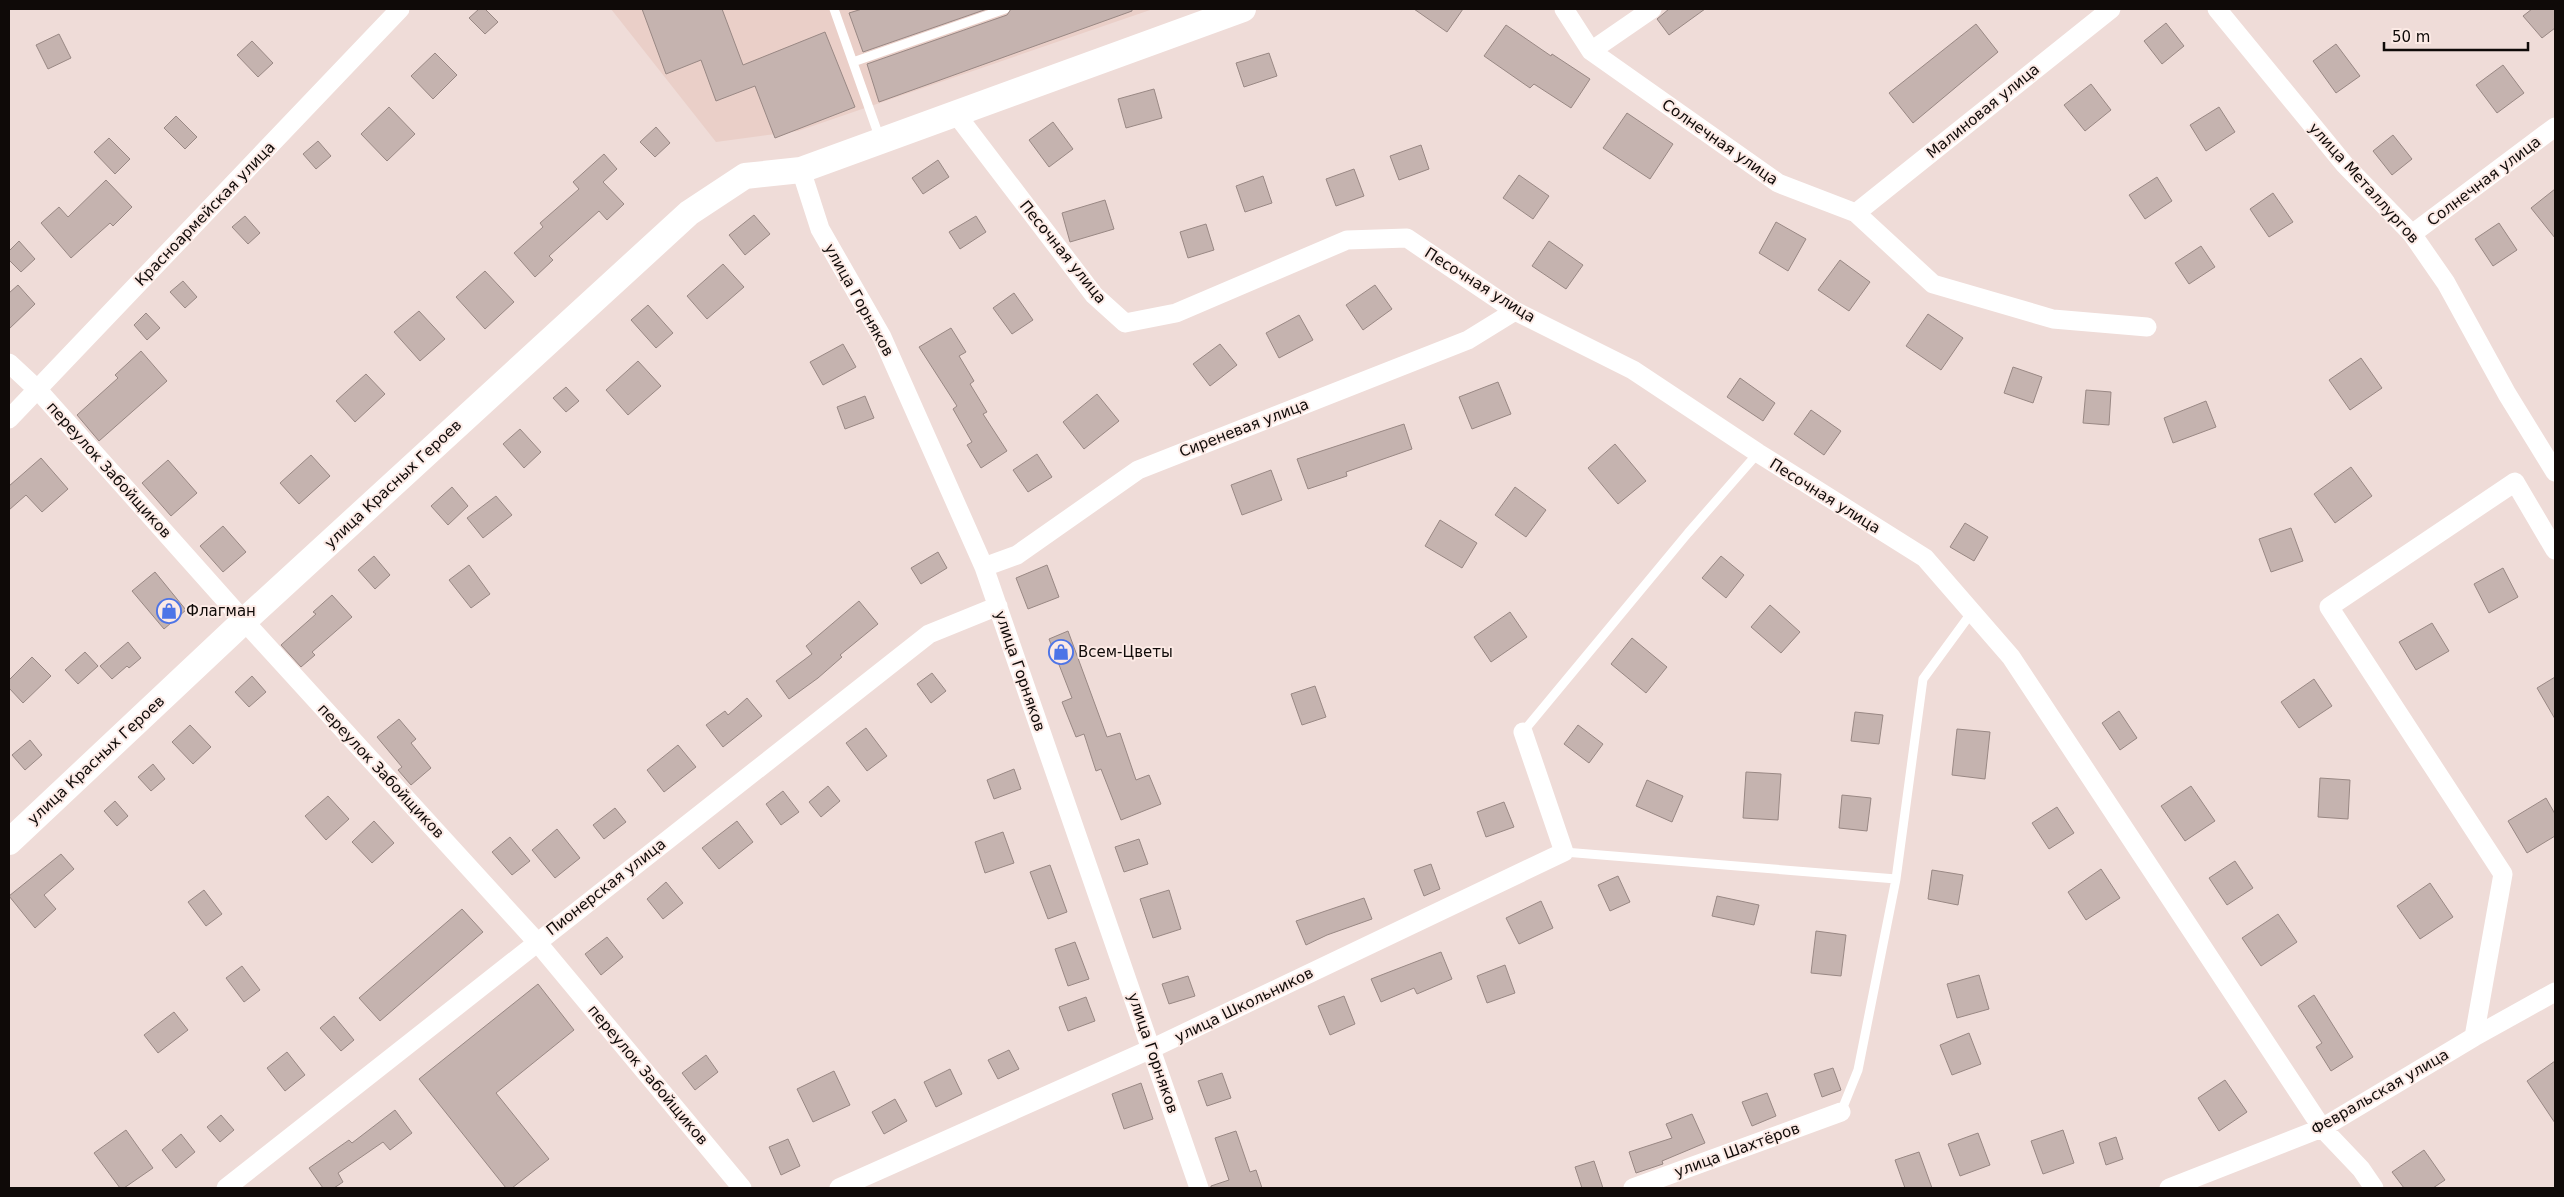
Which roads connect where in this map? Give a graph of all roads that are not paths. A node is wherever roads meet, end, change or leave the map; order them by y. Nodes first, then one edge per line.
1 (400, 9) edge
2 (834, 9) edge
3 (1005, 9) edge
4 (1244, 9) edge
5 (1564, 9) edge
6 (1652, 9) edge
7 (2111, 9) edge
8 (2217, 9) edge
9 (1591, 51) junction
10 (853, 62) junction
11 (956, 114) junction
12 (2555, 127) edge
13 (881, 142) junction
14 (801, 170) junction
15 (1856, 214) junction
16 (2412, 234) junction
17 (1515, 311) junction
18 (2146, 327) dead end
19 (9, 363) edge
20 (38, 390) junction
21 (9, 419) edge
22 (1758, 454) junction
23 (2555, 472) edge
24 (2555, 550) edge
25 (984, 567) junction
26 (998, 606) junction
27 (1972, 612) junction
28 (244, 621) junction
29 (1523, 732) joint
30 (9, 842) edge
31 (1564, 852) junction
32 (1896, 879) junction
33 (537, 942) junction
34 (2555, 992) edge
35 (2474, 1037) junction
36 (1151, 1049) junction
37 (1841, 1112) joint
38 (2322, 1128) junction
39 (226, 1188) edge
40 (742, 1188) edge
41 (840, 1188) edge
42 (1199, 1188) edge
43 (1632, 1188) edge
44 (2169, 1188) edge
45 (2374, 1188) edge

1 - 20 street, Красноармейская улица
2 - 10 lane
3 - 10 lane
4 - 11 main road, улица Красных Героев
5 - 9 street, Солнечная улица
6 - 9 street
7 - 15 street, Малиновая улица
8 - 16 street, улица Металлургов
9 - 15 street, Солнечная улица
10 - 13 lane
11 - 13 main road, улица Красных Героев
11 - 17 street, Песочная улица
12 - 16 street, Солнечная улица
13 - 14 main road, улица Красных Героев
14 - 25 street, улица Горняков
14 - 28 main road, улица Красных Героев
15 - 18 street, Солнечная улица
16 - 23 street, улица Металлургов
17 - 22 street, Песочная улица
17 - 25 street, Сиреневая улица
19 - 20 street, переулок Забойщиков
20 - 21 street, Красноармейская улица
20 - 28 street, переулок Забойщиков
22 - 27 street, Песочная улица
22 - 29 lane
24 - 35 street
25 - 26 street, улица Горняков
26 - 33 street, Пионерская улица
26 - 36 street, улица Горняков
27 - 32 lane
27 - 38 street, Песочная улица
28 - 30 main road, улица Красных Героев
28 - 33 street, переулок Забойщиков
29 - 31 street
31 - 32 lane
31 - 36 street, улица Школьников
32 - 37 lane
33 - 39 street, Пионерская улица
33 - 40 street, переулок Забойщиков
34 - 35 street, Февральская улица
35 - 38 street, Февральская улица
36 - 41 street, улица Школьников
36 - 42 street, улица Горняков
37 - 43 street, улица Шахтёров
38 - 44 street, Февральская улица
38 - 45 street, Песочная улица

